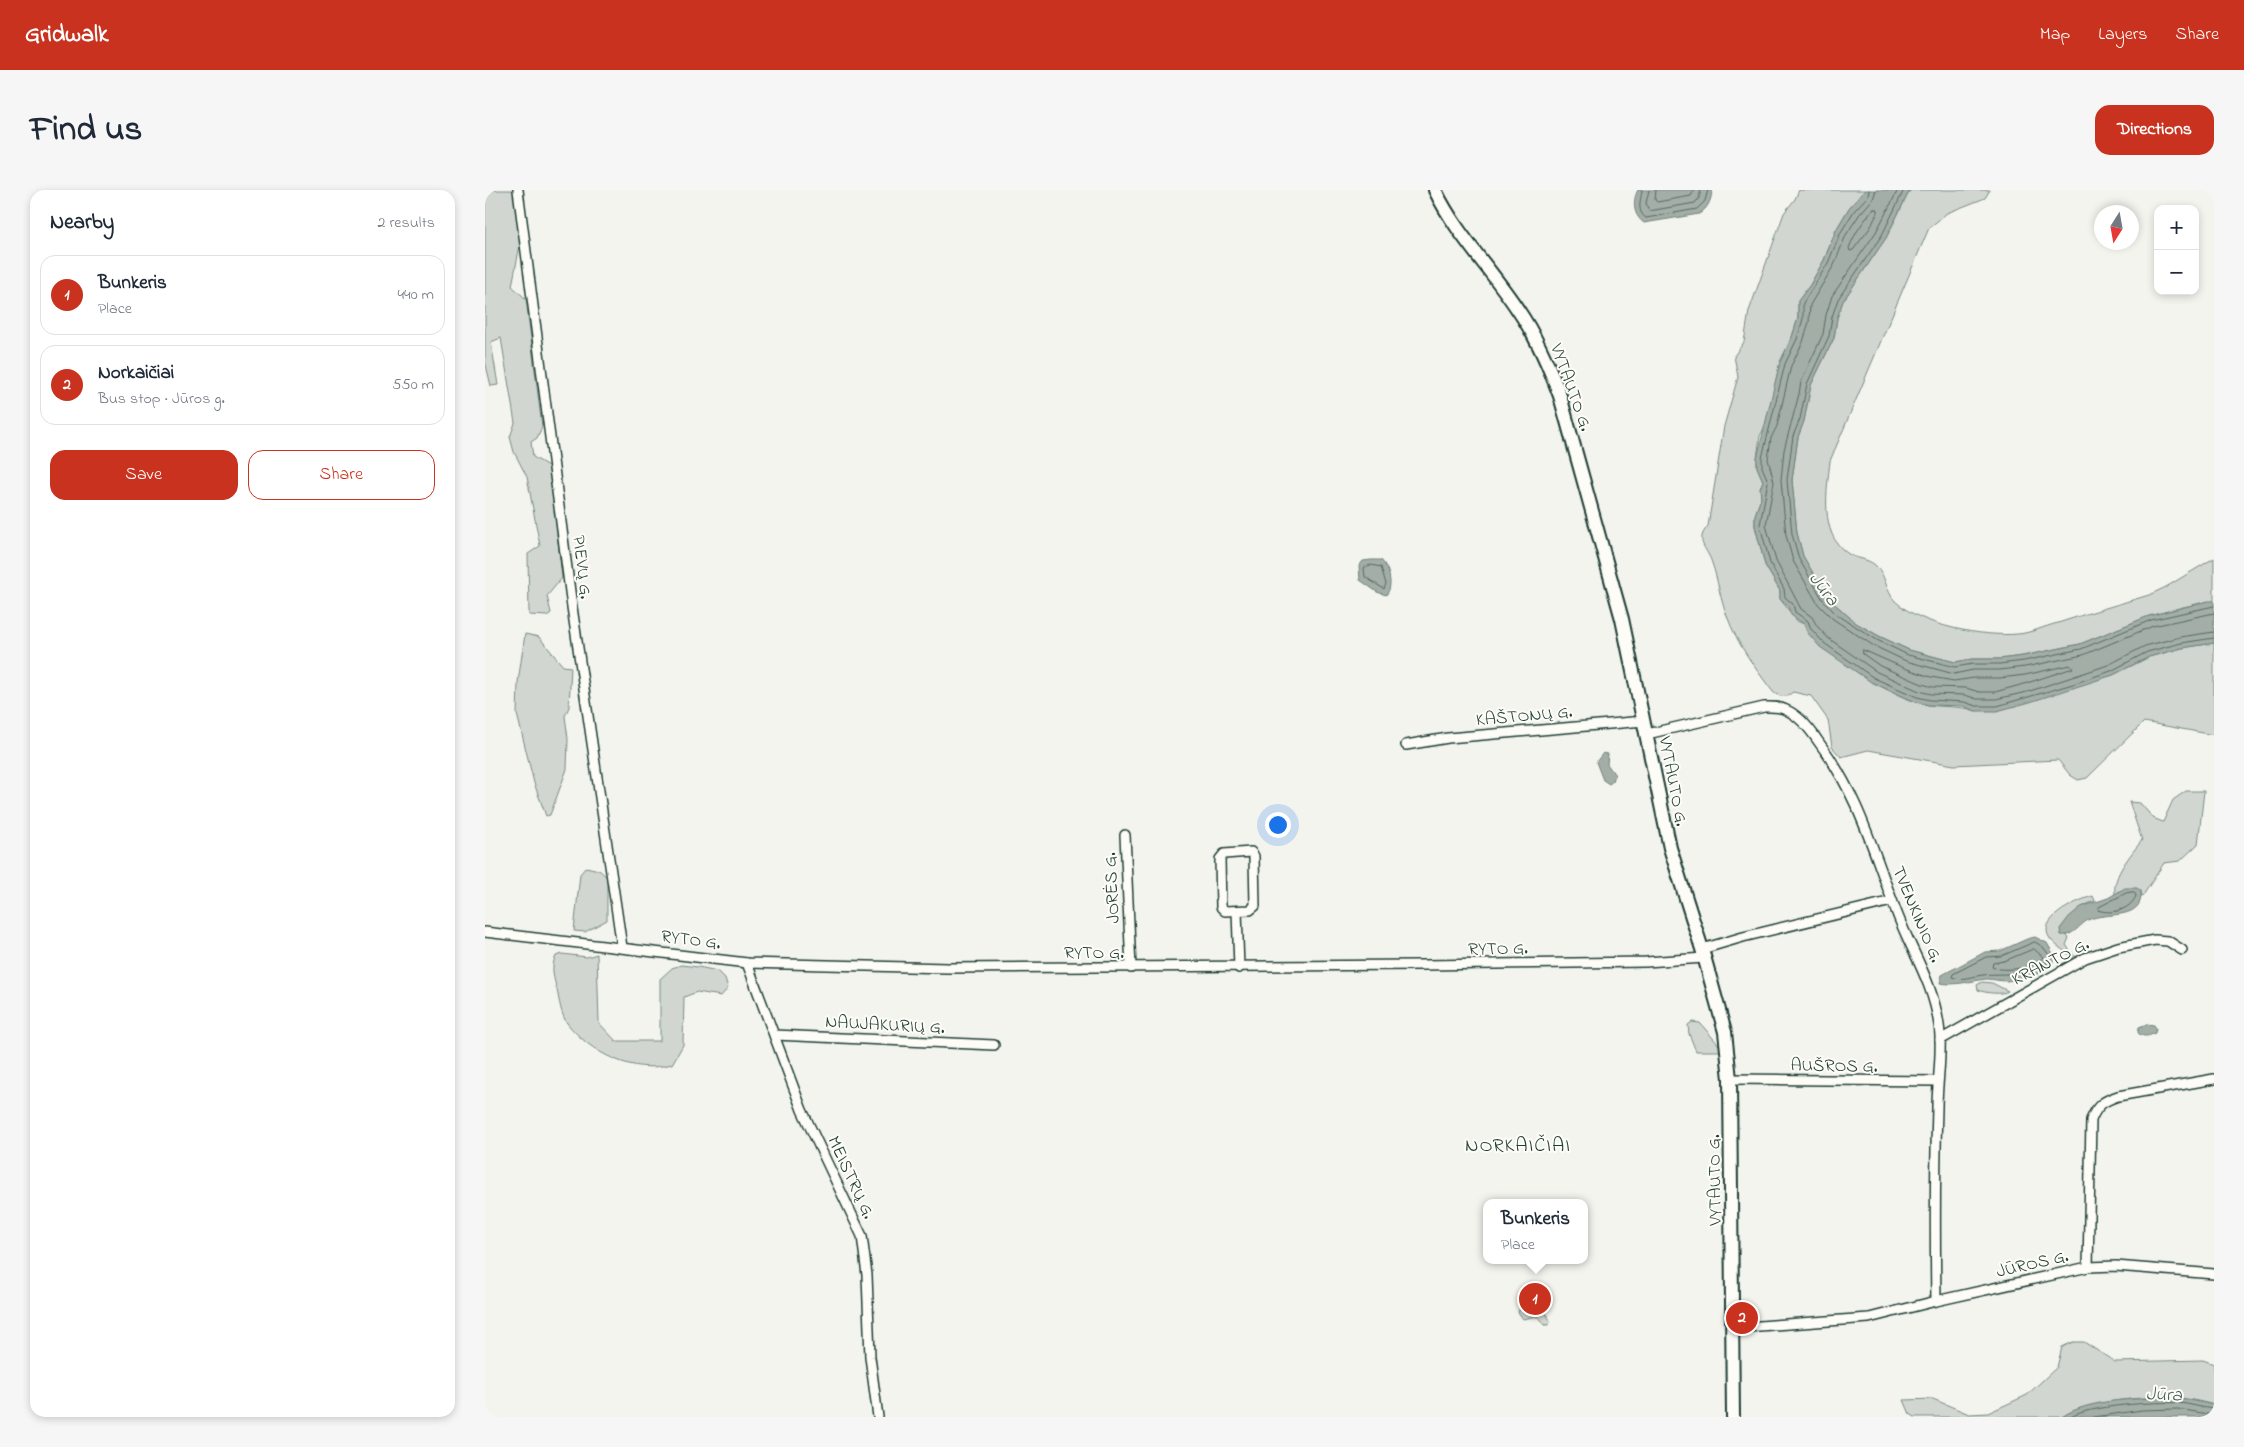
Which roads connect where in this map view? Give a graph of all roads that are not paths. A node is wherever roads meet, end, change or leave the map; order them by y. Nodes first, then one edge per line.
1 (518, 190) edge
2 (1435, 190) edge
3 (1645, 728) junction
4 (1406, 745) dead end
5 (1125, 835) dead end
6 (1892, 900) junction
7 (1237, 911) junction
8 (485, 932) edge
9 (622, 948) junction
10 (2182, 950) dead end
11 (1703, 953) junction
12 (747, 963) junction
13 (1131, 968) junction
14 (1239, 968) junction
15 (775, 1035) junction
16 (1940, 1040) junction
17 (994, 1045) dead end
18 (2214, 1079) edge
19 (1730, 1080) junction
20 (1937, 1081) junction
21 (2088, 1267) junction
22 (2214, 1274) edge
23 (1936, 1301) junction
24 (1733, 1328) junction
25 (877, 1417) edge
26 (1733, 1417) edge

1 - 9 street, PIEVŲ G.
2 - 3 main road, VYTAUTO G.
3 - 4 street, KAŠTONŲ G.
3 - 6 street, TVENKINIO G.
3 - 11 main road, VYTAUTO G.
5 - 13 street, JORĖS G.
6 - 11 street, RYTO G.
6 - 16 street, TVENKINIO G.
7 - 7 street
7 - 14 street
8 - 9 street, RYTO G.
9 - 12 street, RYTO G.
10 - 16 street, KRANTO G.
11 - 14 street, RYTO G.
11 - 19 main road, VYTAUTO G.
12 - 13 street, RYTO G.
12 - 15 street, MEISTRŲ G.
13 - 14 street, RYTO G.
15 - 17 street, NAUJAKURIŲ G.
15 - 25 street, MEISTRŲ G.
16 - 20 street, TVENKINIO G.
18 - 21 street, JŪROS G.
19 - 20 street, AUŠROS G.
19 - 24 main road, VYTAUTO G.
20 - 23 street, TVENKINIO G.
21 - 22 street
21 - 23 street, JŪROS G.
23 - 24 street, JŪROS G.
24 - 26 main road, VYTAUTO G.

